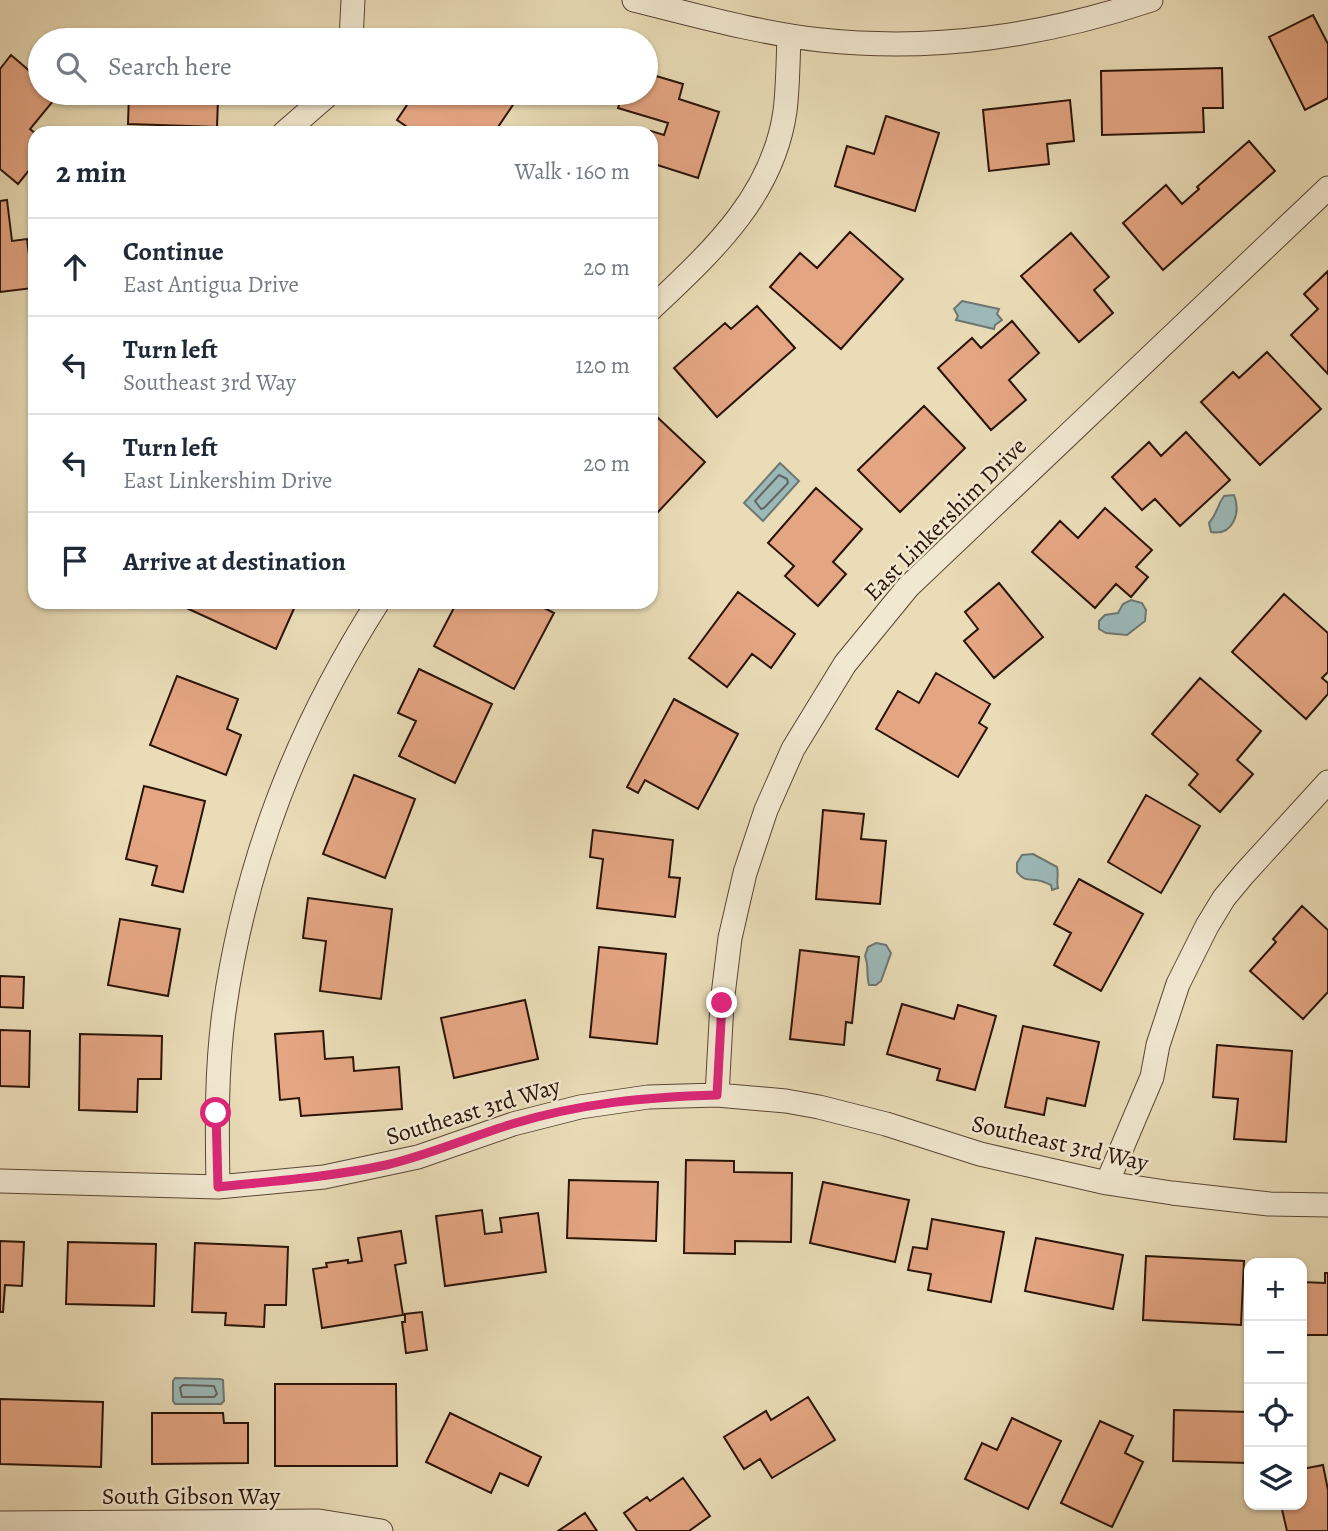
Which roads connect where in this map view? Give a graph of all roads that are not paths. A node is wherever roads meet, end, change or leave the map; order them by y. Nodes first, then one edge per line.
1 (353, 0) edge
2 (634, 0) edge
3 (1151, 0) edge
4 (352, 28) edge
5 (789, 36) junction
6 (316, 105) edge
7 (292, 126) edge
8 (1328, 188) edge
9 (658, 302) edge
10 (374, 609) edge
11 (1328, 782) edge
12 (717, 1095) junction
13 (0, 1181) edge
14 (1107, 1183) junction
15 (218, 1187) junction
16 (1328, 1205) edge
17 (0, 1523) edge
18 (381, 1531) edge

1 - 4 street
2 - 5 street
3 - 5 street
5 - 9 street
6 - 7 street
8 - 12 street, East Linkershim Drive
10 - 15 street
11 - 14 street
12 - 14 street, Southeast 3rd Way
12 - 15 street, Southeast 3rd Way
13 - 15 street, Southeast 3rd Way
14 - 16 street, Southeast 3rd Way
17 - 18 street, South Gibson Way

